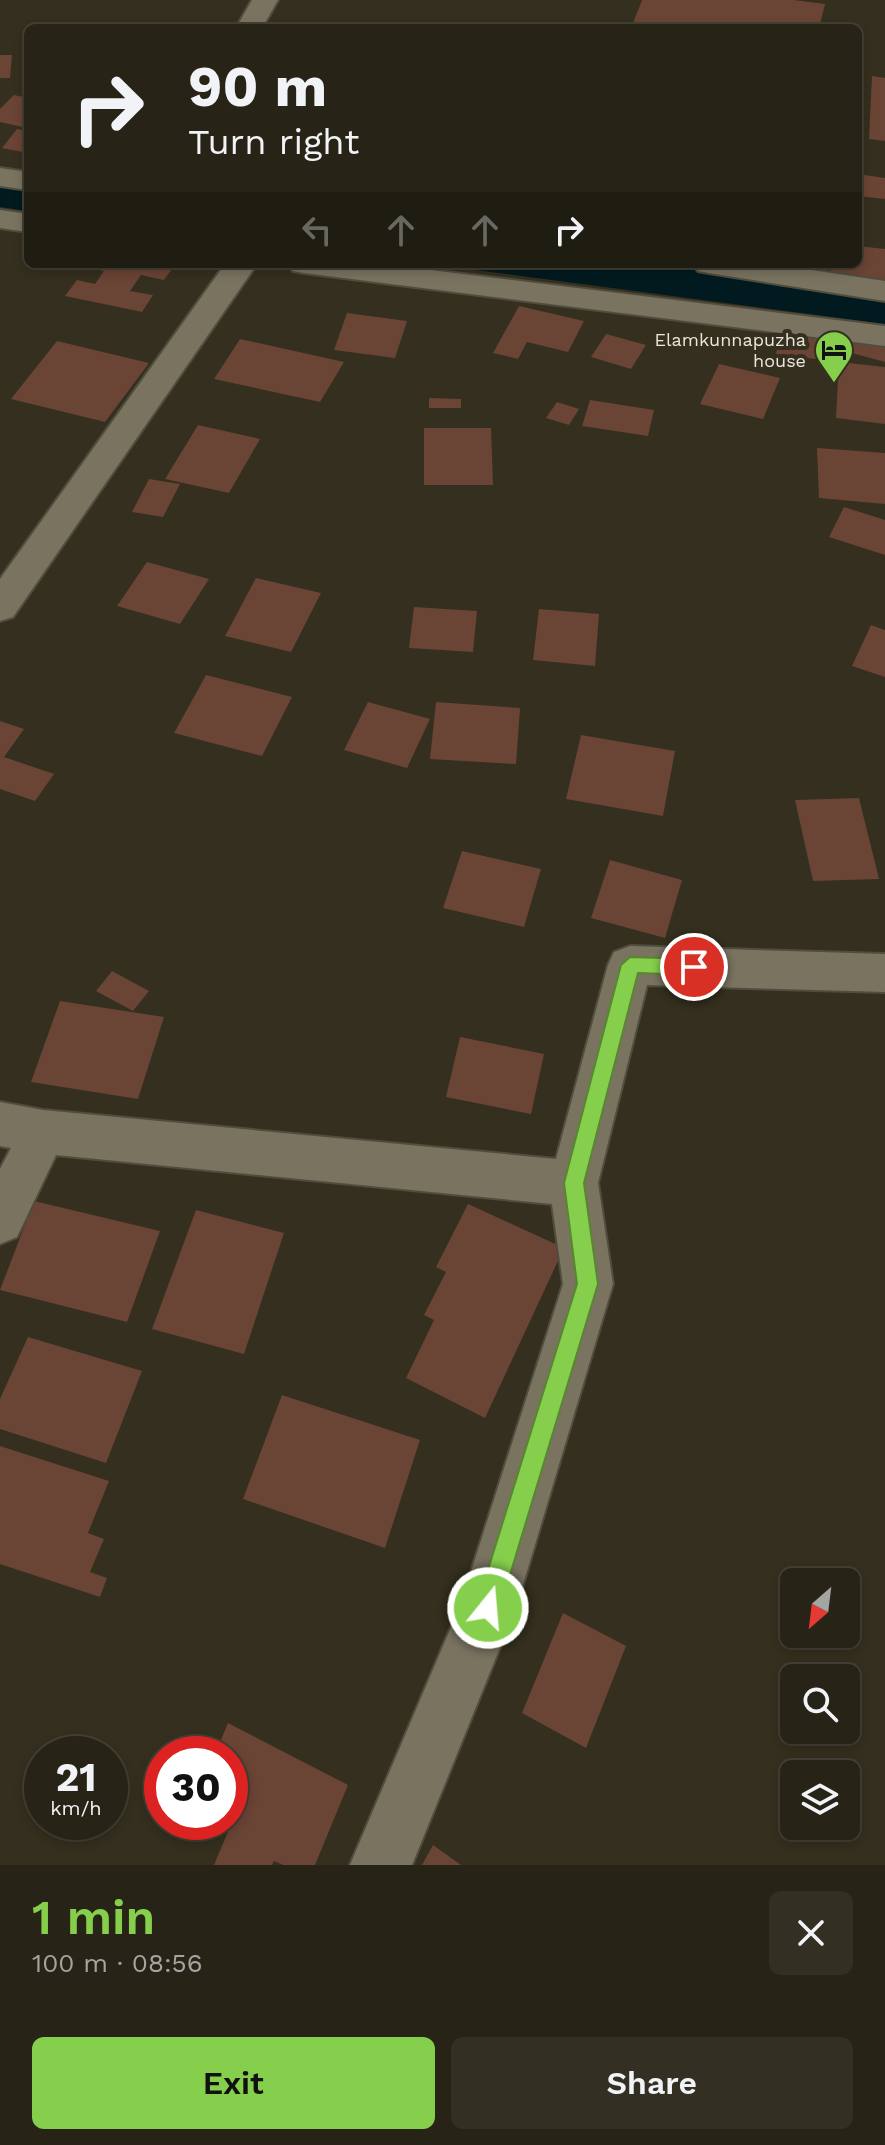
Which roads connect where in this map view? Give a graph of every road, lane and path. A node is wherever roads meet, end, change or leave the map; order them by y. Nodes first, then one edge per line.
1 (265, 0) edge
2 (251, 24) edge
3 (0, 177) edge
4 (24, 180) edge
5 (0, 219) edge
6 (24, 222) edge
7 (238, 268) edge
8 (336, 268) edge
9 (735, 268) edge
10 (885, 291) edge
11 (885, 336) edge
12 (0, 557) edge
13 (37, 558) junction
14 (0, 607) edge
15 (885, 973) edge
16 (22, 1128) edge
17 (574, 1183) junction
18 (0, 1221) edge
19 (381, 1865) edge

1 - 2 street
3 - 4 street
5 - 6 street
7 - 13 street
8 - 11 street
9 - 10 street
12 - 13 street
13 - 14 street
15 - 17 street
16 - 17 street
16 - 18 street
17 - 19 street

